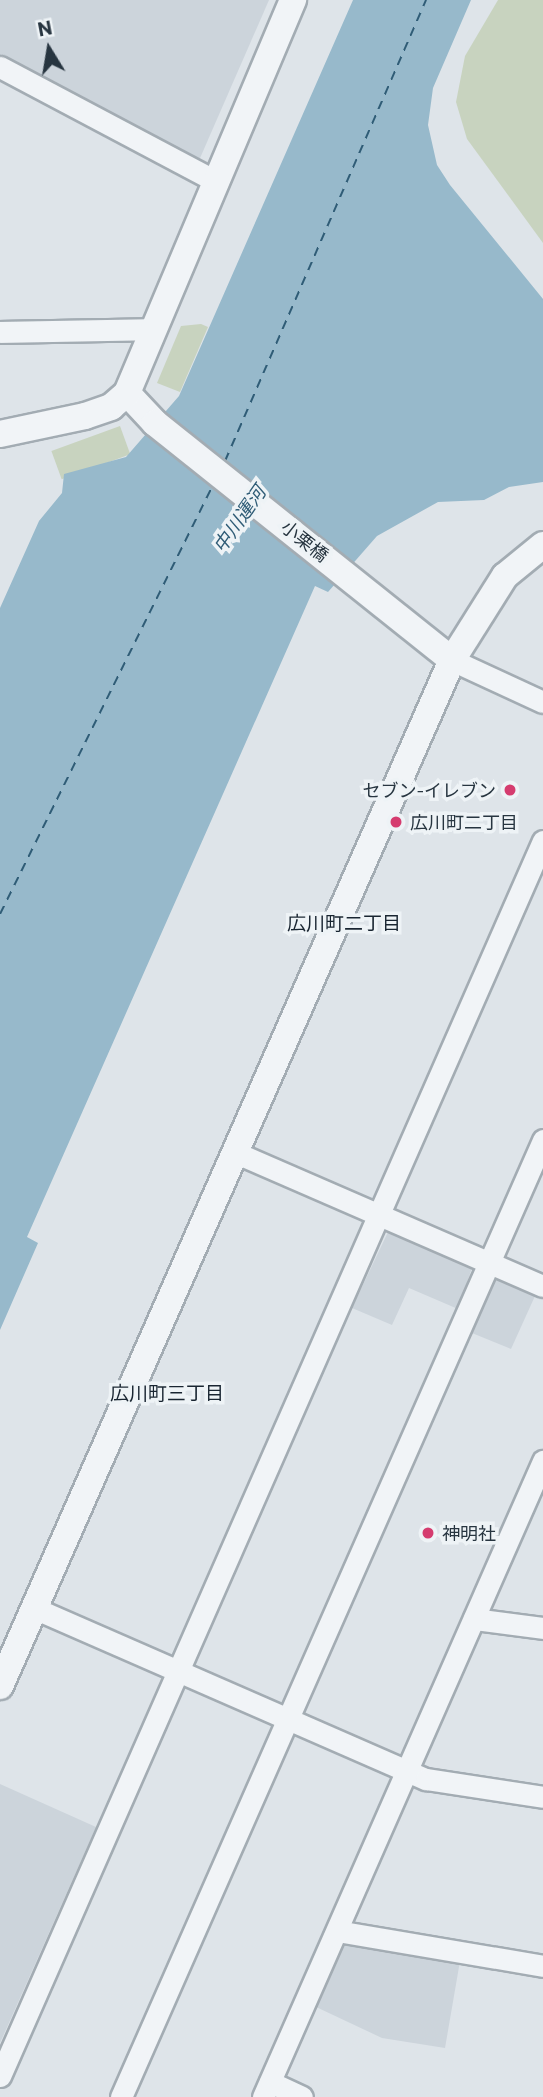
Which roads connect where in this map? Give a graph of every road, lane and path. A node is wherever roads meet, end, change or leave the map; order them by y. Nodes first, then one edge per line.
1 (293, 0) edge
2 (0, 67) edge
3 (217, 182) junction
4 (151, 329) junction
5 (0, 332) edge
6 (127, 393) junction
7 (0, 434) edge
8 (543, 545) edge
9 (452, 660) junction
10 (543, 702) edge
11 (543, 841) edge
12 (543, 1140) edge
13 (239, 1154) junction
14 (380, 1217) junction
15 (490, 1263) junction
16 (543, 1286) edge
17 (543, 1463) edge
18 (34, 1608) junction
19 (474, 1619) junction
20 (543, 1628) edge
21 (177, 1671) junction
22 (0, 1686) edge
23 (288, 1720) junction
24 (407, 1772) junction
25 (543, 1797) edge
26 (337, 1931) junction
27 (543, 1966) edge
28 (0, 2076) edge
29 (266, 2090) edge
30 (121, 2097) edge
31 (302, 2097) edge

1 - 3 street
2 - 3 street
3 - 4 street
4 - 5 street
4 - 6 street
6 - 7 street
6 - 9 street, 小栗橋
8 - 9 street
9 - 10 street
9 - 13 street
11 - 14 street
12 - 15 street
13 - 14 street
13 - 18 street
14 - 15 street
14 - 21 street
15 - 16 street
15 - 23 street
17 - 19 street
18 - 21 street
18 - 22 street
19 - 20 street
19 - 24 street
21 - 23 street
21 - 28 street
23 - 24 street
23 - 30 street
24 - 25 street
24 - 26 street
26 - 27 street
26 - 29 street
29 - 31 street

